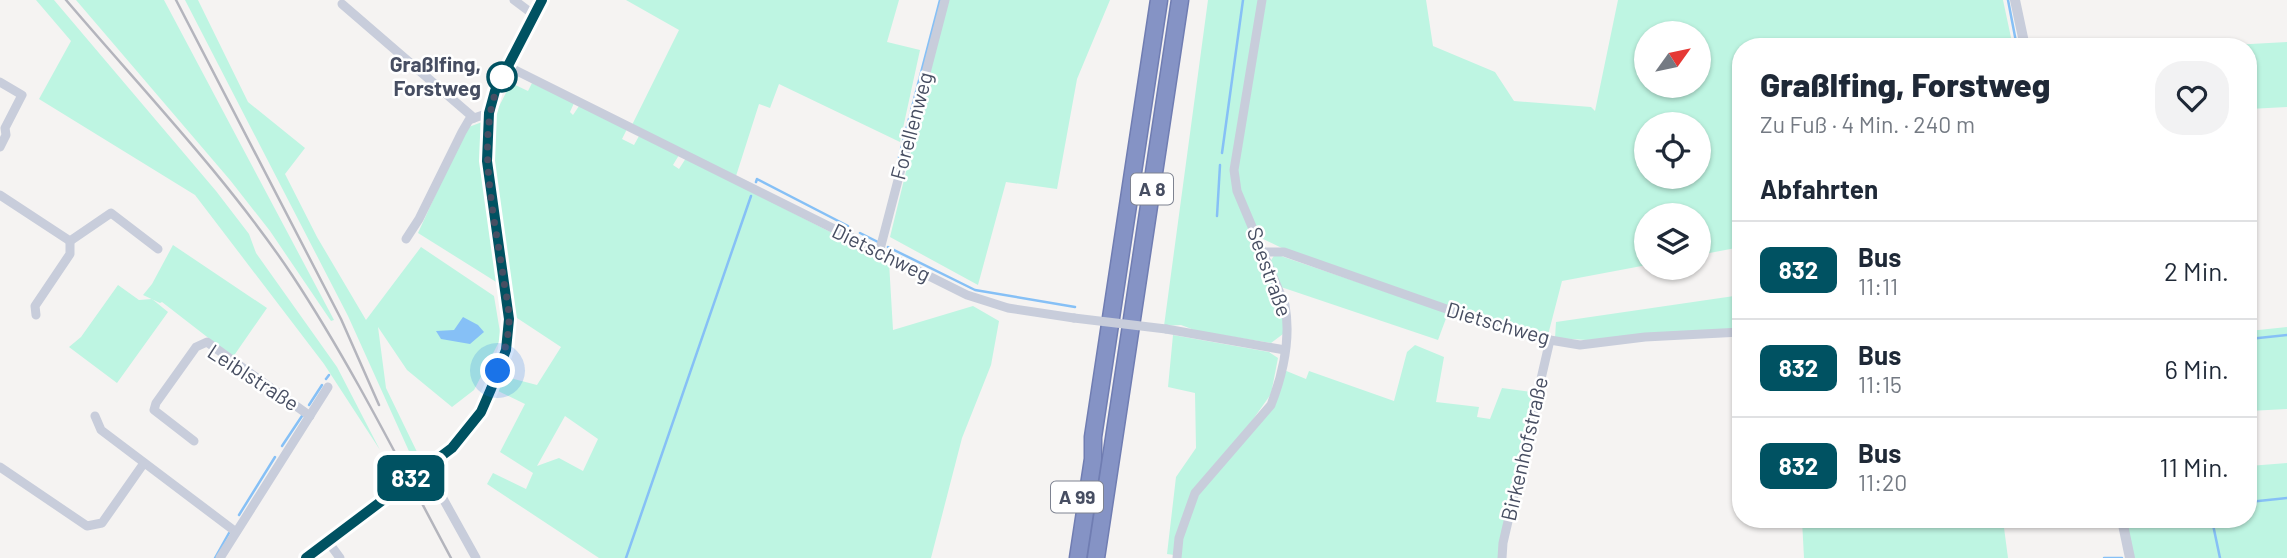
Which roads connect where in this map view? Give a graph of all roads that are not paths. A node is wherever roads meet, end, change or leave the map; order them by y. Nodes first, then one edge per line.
1 (514, 0) edge
2 (542, 0) edge
3 (945, 0) edge
4 (1159, 0) edge
5 (1180, 0) edge
6 (1262, 0) edge
7 (2015, 0) edge
8 (342, 4) dead end
9 (534, 15) junction
10 (2023, 38) edge
11 (507, 66) junction
12 (0, 82) edge
13 (489, 113) junction
14 (474, 118) junction
15 (0, 146) edge
16 (0, 195) edge
17 (405, 239) dead end
18 (70, 241) junction
19 (158, 248) dead end
20 (1264, 252) junction
21 (878, 253) junction
22 (36, 314) dead end
23 (1732, 332) edge
24 (1550, 340) junction
25 (1285, 350) junction
26 (328, 387) dead end
27 (95, 416) dead end
28 (310, 416) junction
29 (1093, 436) junction
30 (194, 441) dead end
31 (144, 463) junction
32 (0, 467) edge
33 (426, 468) junction
34 (2124, 528) edge
35 (236, 532) junction
36 (328, 543) junction
37 (220, 558) edge
38 (306, 558) edge
39 (340, 558) edge
40 (476, 558) edge
41 (1067, 558) edge
42 (1078, 558) edge
43 (1096, 558) edge
44 (1177, 558) edge
45 (1502, 558) edge
46 (2130, 558) edge

1 - 9 street
2 - 9 street
3 - 21 street, Forellenweg
4 - 29 highway, A 8
5 - 43 highway, A 8
6 - 20 street, Seestraße
7 - 10 street
8 - 14 street
9 - 11 street
11 - 13 street
11 - 21 street, Dietschweg
12 - 15 street
13 - 14 street
13 - 33 street
14 - 17 street
16 - 18 street
18 - 19 street
18 - 22 street
20 - 24 street, Dietschweg
20 - 25 street, Seestraße
21 - 25 street, Dietschweg, bridge
23 - 24 street, Dietschweg
24 - 45 street, Birkenhofstraße
25 - 44 street, Seestraße
26 - 28 street
27 - 31 street
28 - 30 street, Leiblstraße
28 - 35 street
29 - 41 highway, A 99
29 - 42 highway, A 8
31 - 32 street
31 - 35 street
33 - 36 street
33 - 40 street
34 - 46 street
35 - 37 street
36 - 38 street
36 - 39 street

